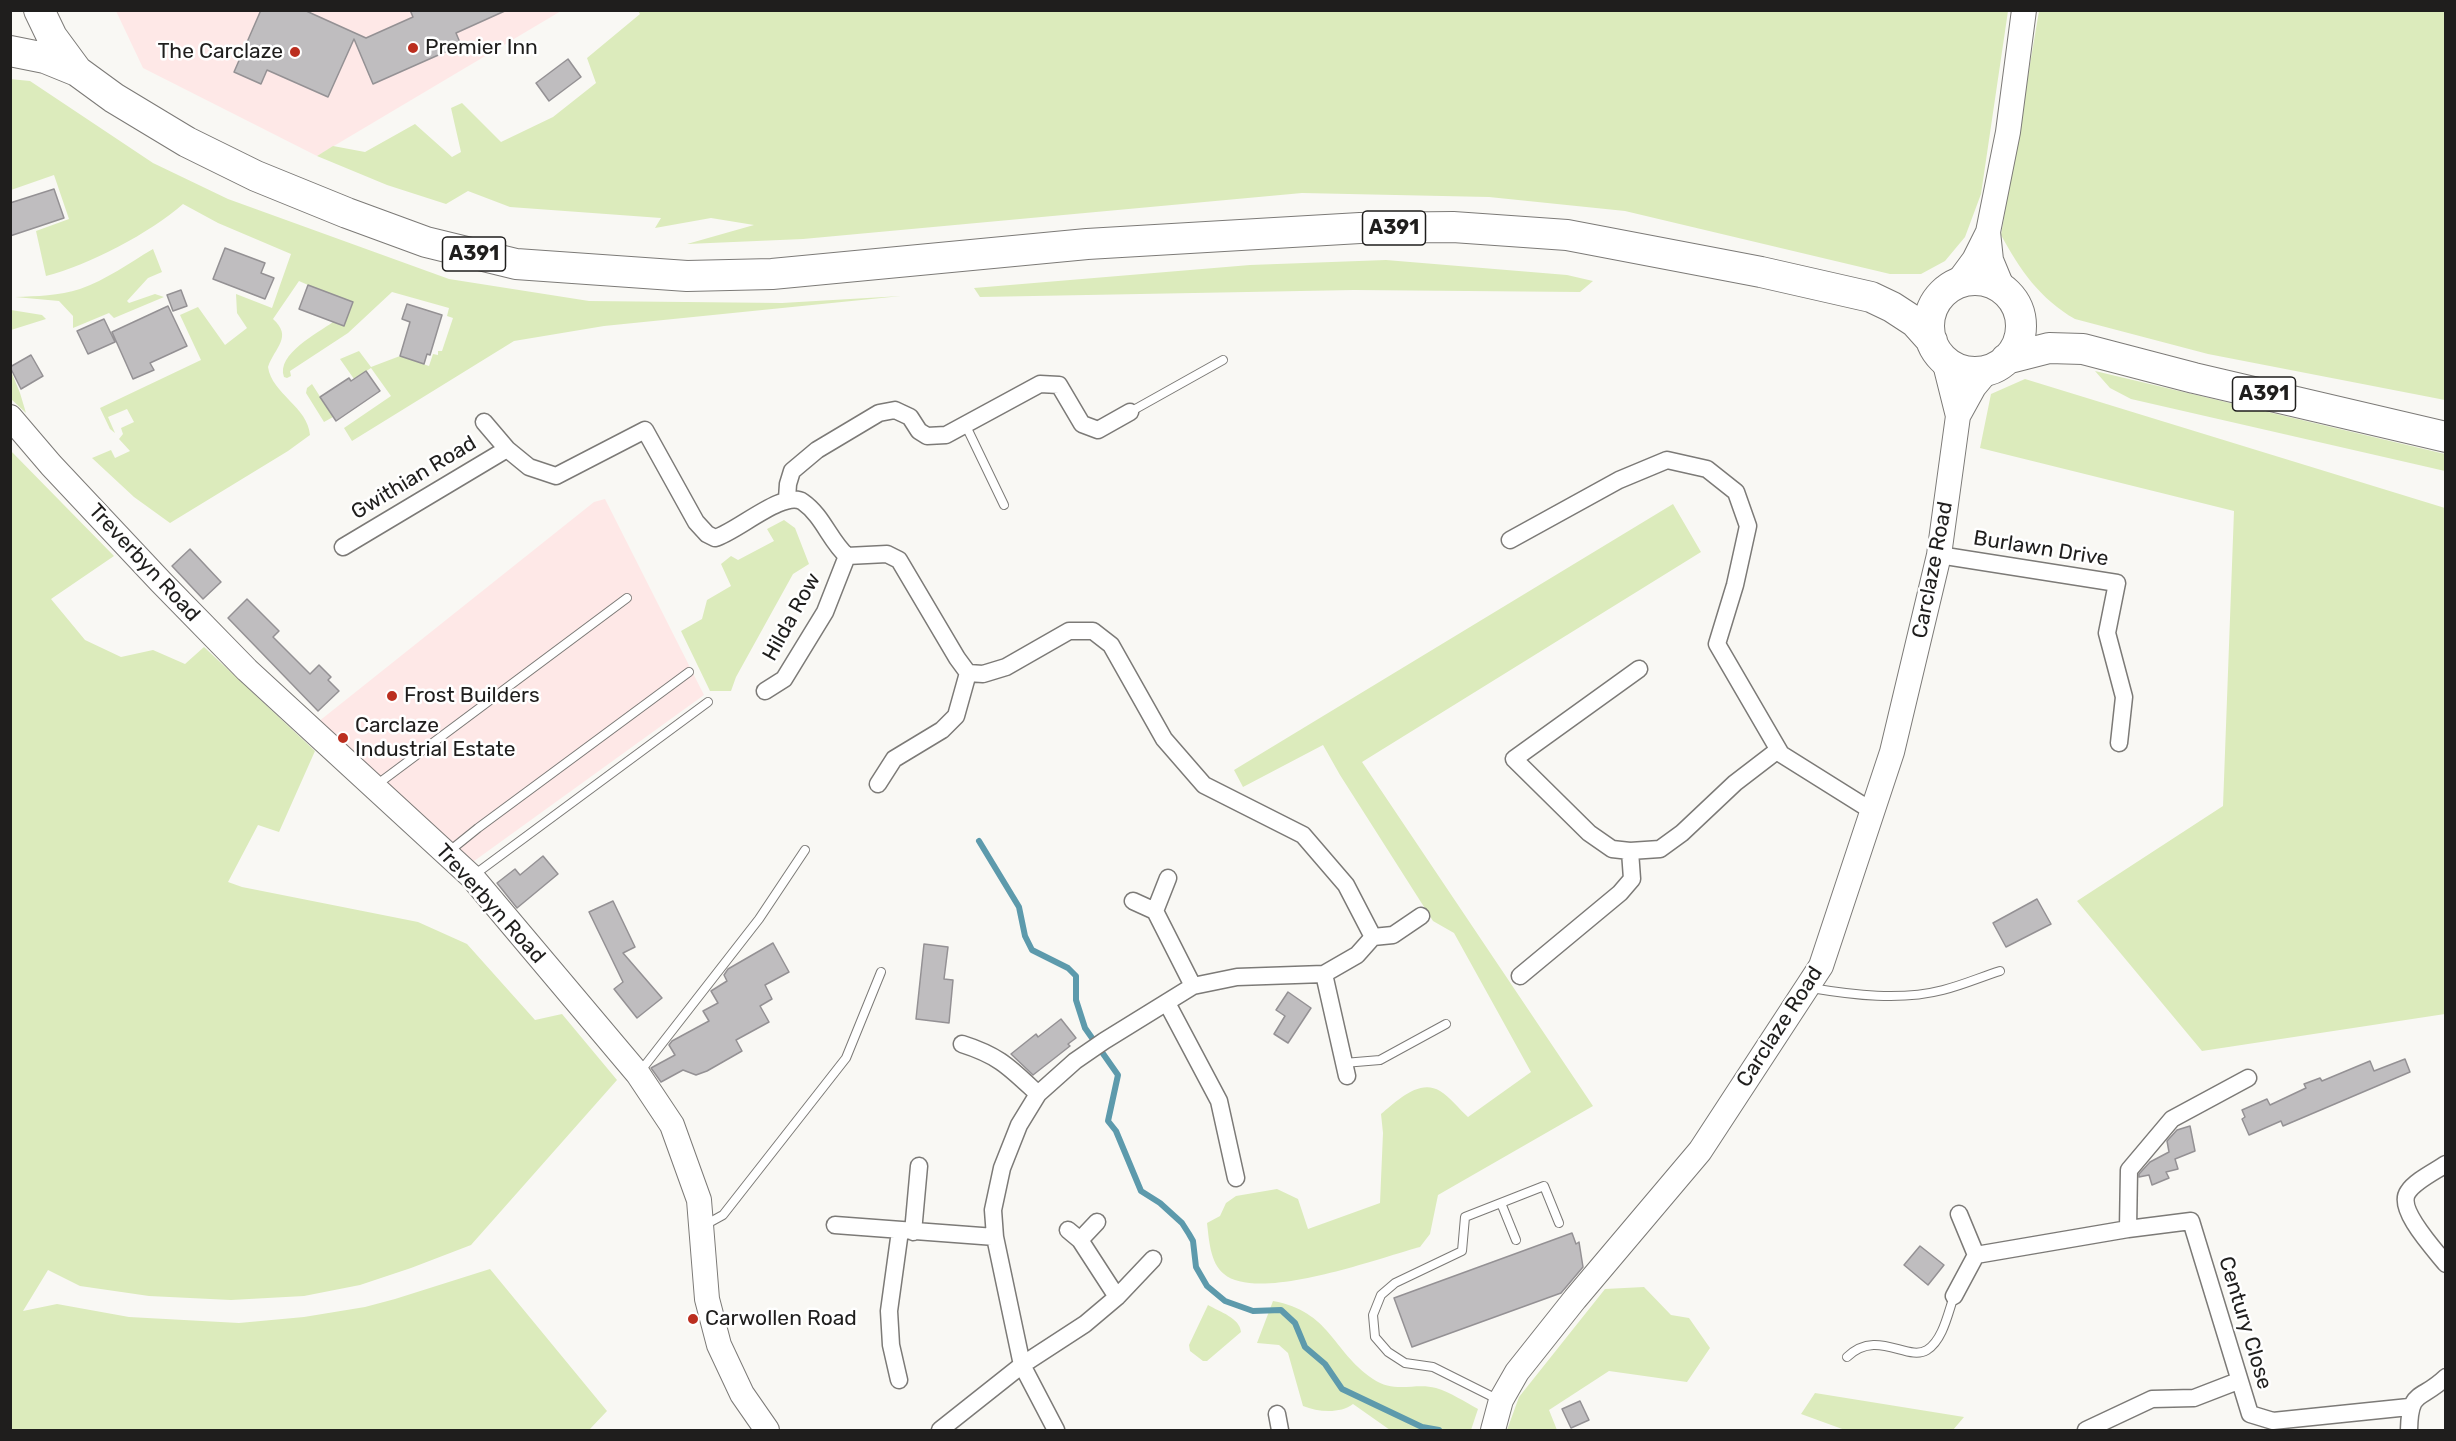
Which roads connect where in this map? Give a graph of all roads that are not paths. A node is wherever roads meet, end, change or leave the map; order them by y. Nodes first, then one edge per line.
1 (37, 10) edge
2 (2024, 10) edge
3 (10, 46) edge
4 (10, 51) edge
5 (77, 71) junction
6 (1988, 232) junction
7 (1951, 287) junction
8 (2009, 296) junction
9 (1871, 297) junction
10 (1936, 348) junction
11 (2083, 349) junction
12 (1223, 360) dead end
13 (1998, 364) junction
14 (1130, 412) joint
15 (1958, 416) junction
16 (10, 417) edge
17 (484, 422) dead end
18 (965, 424) junction
19 (2445, 437) edge
20 (507, 449) junction
21 (787, 499) junction
22 (1004, 505) dead end
23 (1510, 540) dead end
24 (343, 547) dead end
25 (1939, 555) junction
26 (847, 556) junction
27 (627, 598) dead end
28 (1639, 669) dead end
29 (689, 672) dead end
30 (968, 672) junction
31 (765, 691) dead end
32 (708, 702) dead end
33 (2119, 743) dead end
34 (1778, 750) junction
35 (878, 784) dead end
36 (374, 787) junction
37 (1872, 811) junction
38 (805, 850) dead end
39 (1630, 851) junction
40 (447, 854) junction
41 (472, 877) junction
42 (1168, 878) dead end
43 (1133, 901) dead end
44 (1155, 911) junction
45 (1421, 916) dead end
46 (1372, 937) junction
47 (2000, 971) dead end
48 (881, 972) dead end
49 (1324, 974) junction
50 (1520, 976) dead end
51 (1193, 986) junction
52 (1807, 987) junction
53 (1167, 1003) junction
54 (1446, 1024) dead end
55 (962, 1044) dead end
56 (1346, 1069) joint
57 (638, 1074) junction
58 (2248, 1078) dead end
59 (1038, 1094) junction
60 (2445, 1164) edge
61 (919, 1166) dead end
62 (1236, 1178) dead end
63 (1501, 1203) junction
64 (1959, 1214) dead end
65 (1097, 1222) dead end
66 (1559, 1223) dead end
67 (835, 1225) dead end
68 (701, 1228) junction
69 (2128, 1229) junction
70 (906, 1231) junction
71 (995, 1238) junction
72 (1515, 1240) dead end
73 (1976, 1255) junction
74 (1152, 1259) dead end
75 (2445, 1264) edge
76 (1954, 1296) joint
77 (1117, 1297) junction
78 (1847, 1357) dead end
79 (1022, 1365) junction
80 (2445, 1377) edge
81 (899, 1380) dead end
82 (2238, 1381) junction
83 (1501, 1400) junction
84 (2409, 1407) junction
85 (767, 1431) edge
86 (940, 1431) edge
87 (1056, 1431) edge
88 (1493, 1431) edge
89 (2086, 1431) edge
90 (2409, 1431) edge

1 - 3 highway
1 - 5 highway, A391
2 - 6 street
4 - 5 highway, A391
5 - 9 highway, A391
6 - 7 street
6 - 8 street
7 - 8 highway
7 - 9 highway, A391
7 - 10 highway
8 - 11 highway, A391
8 - 13 highway
9 - 10 highway, A391
10 - 13 highway
10 - 15 street, Carclaze Road
11 - 13 highway, A391
11 - 19 highway, A391
12 - 14 lane
13 - 15 street, Carclaze Road
14 - 18 street
15 - 25 street, Carclaze Road
16 - 36 street, Treverbyn Road
17 - 20 street, Gwithian Road
18 - 21 street
18 - 22 lane
20 - 21 street, Gwithian Road
20 - 24 street, Gwithian Road
21 - 26 street
23 - 34 street
25 - 33 street, Burlawn Drive
25 - 37 street, Carclaze Road
26 - 30 street
26 - 31 street, Hilda Row
27 - 36 lane
28 - 39 street
29 - 40 lane
30 - 35 street
30 - 46 street
32 - 41 lane
34 - 37 street
34 - 39 street
36 - 40 street, Treverbyn Road
37 - 52 street, Carclaze Road
38 - 57 lane
39 - 50 street
40 - 41 street, Treverbyn Road
41 - 57 street, Treverbyn Road
42 - 44 street
43 - 44 street
44 - 51 street
45 - 46 street
46 - 49 street
47 - 52 lane
48 - 68 lane
49 - 51 street
49 - 56 street
51 - 53 street
52 - 83 street, Carclaze Road
53 - 59 street
53 - 62 street
54 - 56 lane
55 - 59 street
57 - 68 street, Treverbyn Road
58 - 69 street
59 - 71 street
60 - 75 street
61 - 70 street
63 - 66 lane
63 - 72 lane
63 - 83 lane
64 - 73 street
65 - 77 street
67 - 70 street
68 - 85 street, Treverbyn Road
69 - 73 street
69 - 82 street, Century Close
70 - 71 street
70 - 81 street
71 - 79 street
73 - 76 street
74 - 77 street
76 - 78 lane
77 - 79 street
79 - 86 street
79 - 87 street
80 - 84 street
82 - 84 street, Century Close
82 - 89 street
83 - 88 street, Carclaze Road
84 - 90 street

